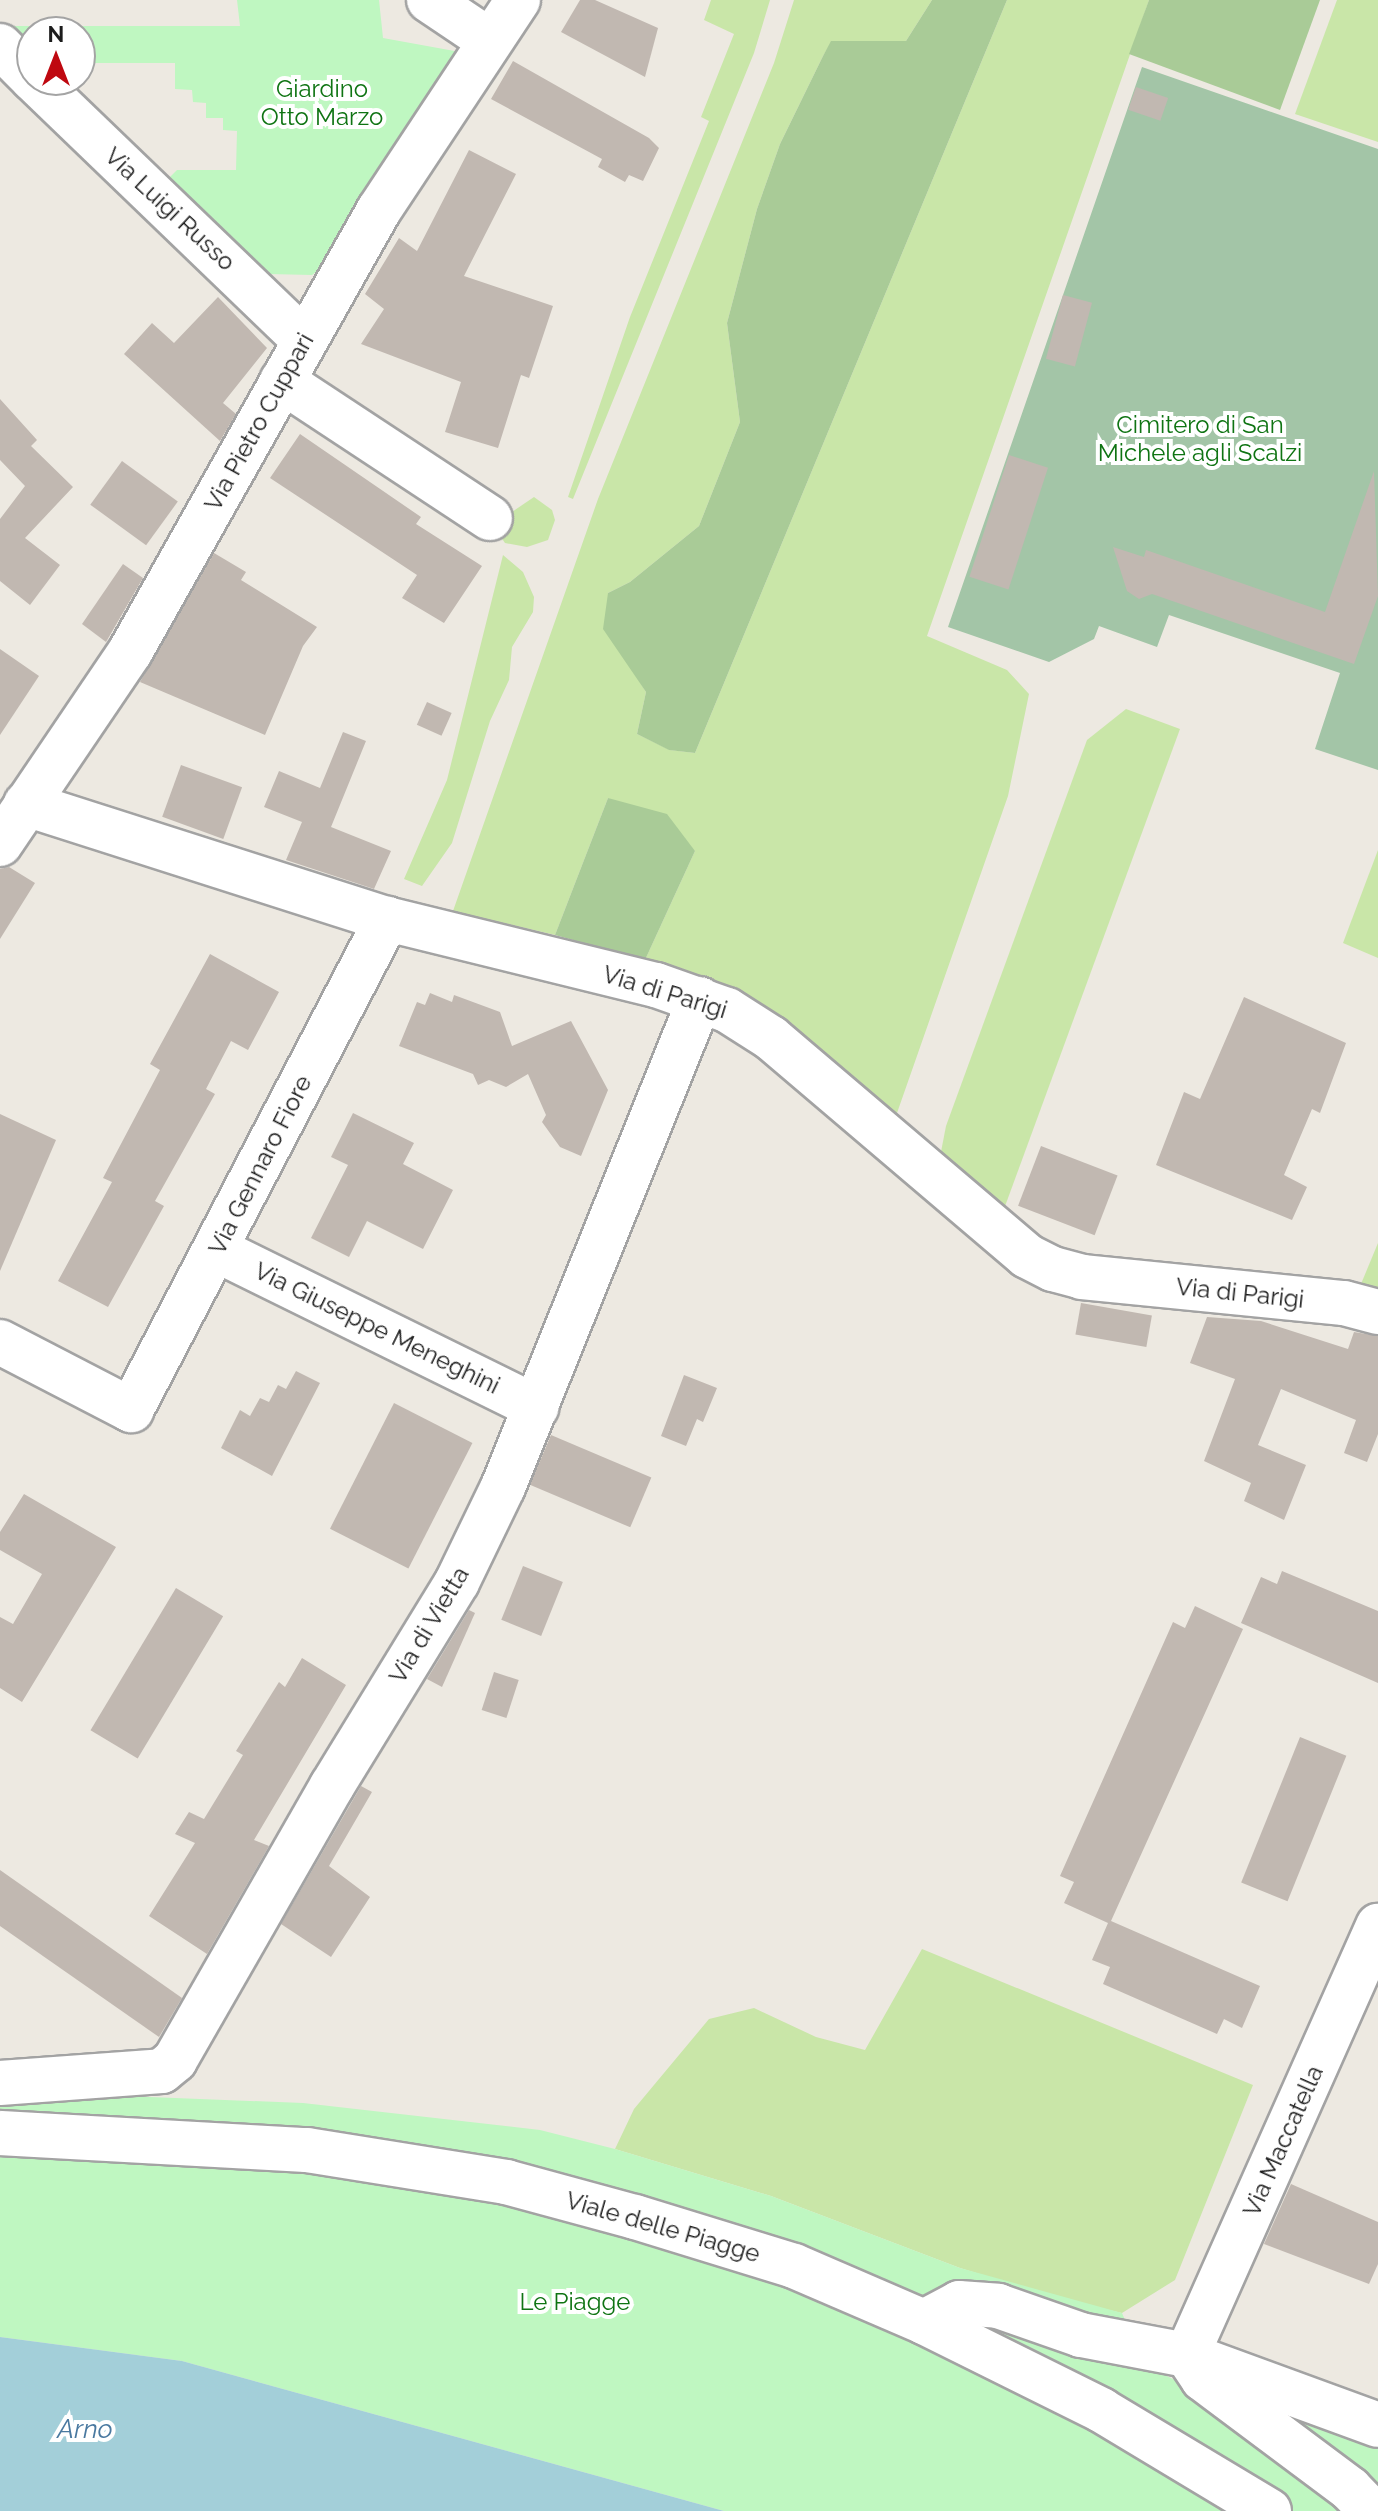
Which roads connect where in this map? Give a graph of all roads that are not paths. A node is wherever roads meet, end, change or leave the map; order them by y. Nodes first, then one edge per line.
1 (429, 0) edge
2 (518, 0) edge
3 (490, 41) junction
4 (0, 46) edge
5 (16, 62) edge
6 (51, 96) edge
7 (304, 340) junction
8 (282, 381) junction
9 (490, 518) dead end
10 (26, 804) junction
11 (0, 844) edge
12 (387, 919) junction
13 (700, 999) junction
14 (217, 1250) junction
15 (1378, 1312) edge
16 (0, 1342) edge
17 (536, 1407) junction
18 (1378, 1926) edge
19 (0, 2083) edge
20 (0, 2133) edge
21 (924, 2322) junction
22 (1187, 2355) junction
23 (1378, 2425) edge
24 (1269, 2511) edge
25 (1371, 2511) edge

1 - 3 street
2 - 3 street, Via Pietro Cuppari
3 - 7 street, Via Pietro Cuppari
4 - 5 street, Via Luigi Russo
6 - 7 street, Via Luigi Russo
7 - 8 street, Via Pietro Cuppari
8 - 9 street
8 - 10 street, Via Pietro Cuppari
10 - 11 street, Via Pietro Cuppari
10 - 12 street, Via di Parigi
12 - 13 street, Via di Parigi
12 - 14 street, Via Gennaro Fiore
13 - 15 street, Via di Parigi
13 - 17 street, Via di Vietta
14 - 16 street, Via Gennaro Fiore
14 - 17 street, Via Giuseppe Meneghini
17 - 19 street, Via di Vietta
18 - 22 street, Via Maccatella
20 - 21 street, Viale delle Piagge
21 - 22 street
21 - 24 street, Viale delle Piagge
22 - 23 street
22 - 25 street

